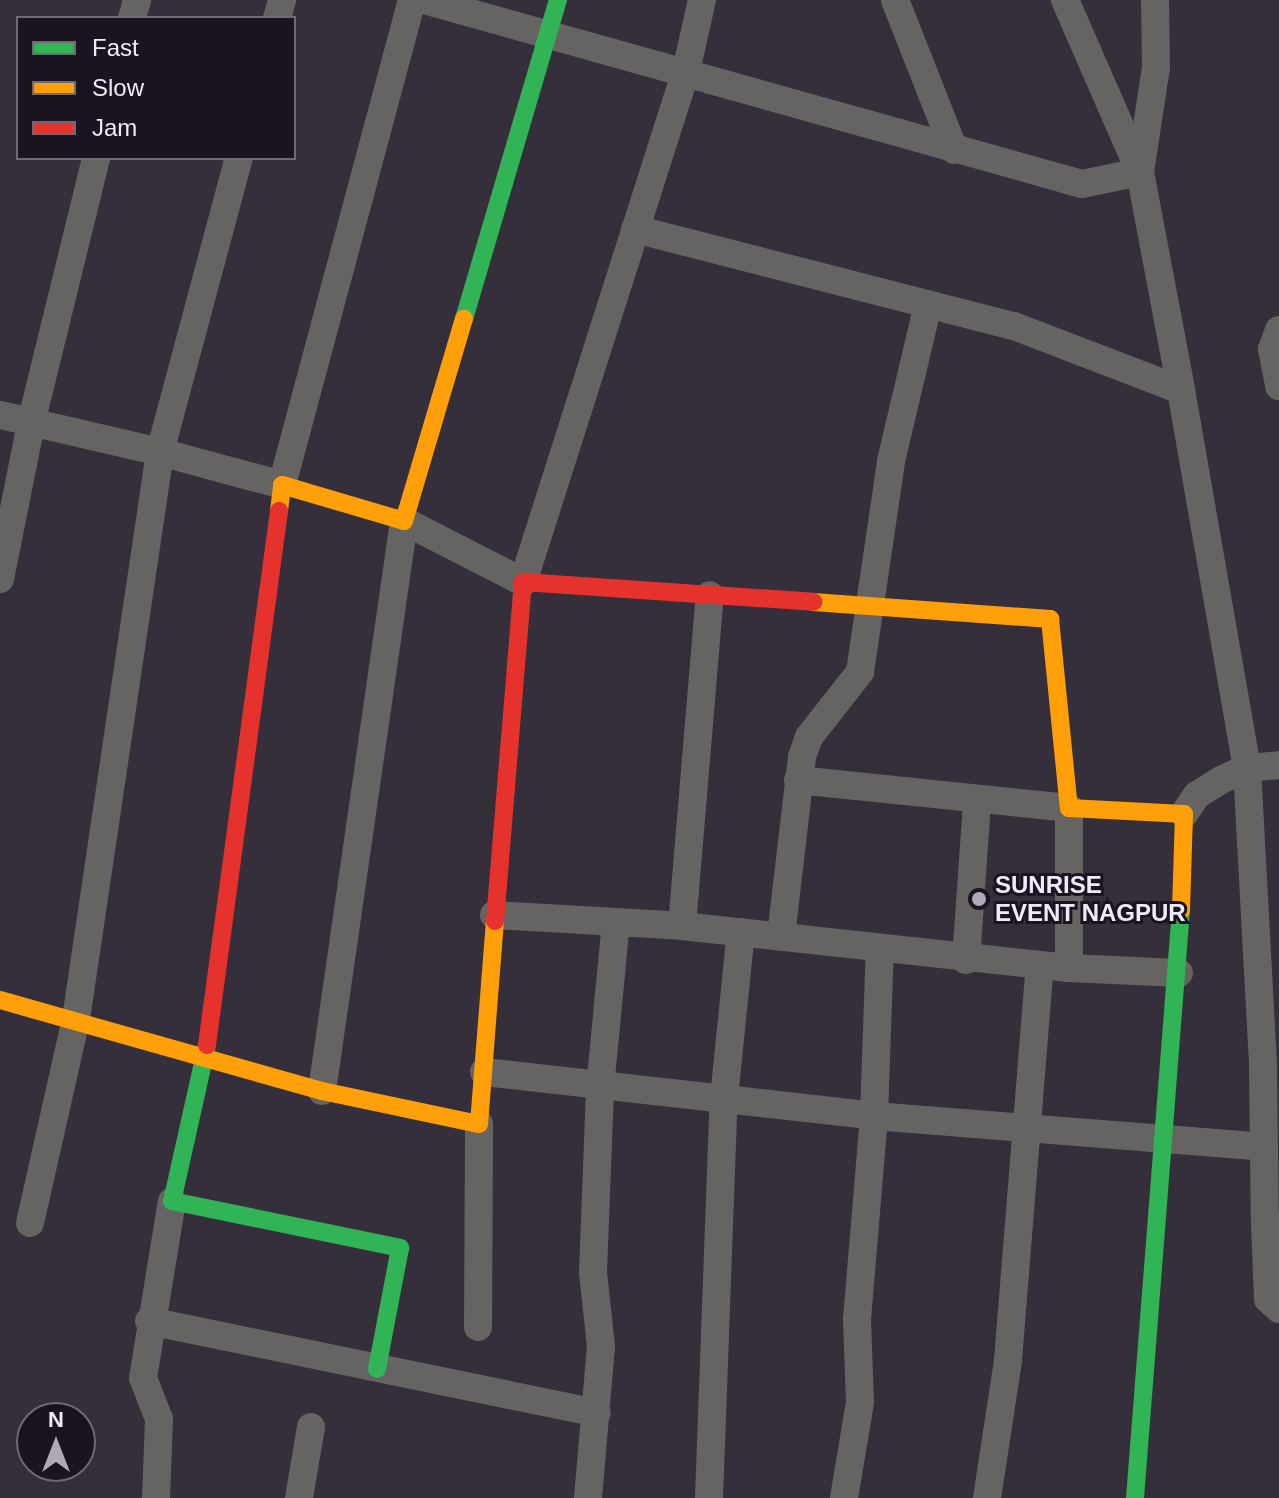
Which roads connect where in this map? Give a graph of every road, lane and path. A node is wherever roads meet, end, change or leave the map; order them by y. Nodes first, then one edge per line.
1 (412, 0) edge
2 (424, 0) edge
3 (558, 0) edge
4 (702, 0) edge
5 (895, 0) edge
6 (1065, 0) edge
7 (1155, 0) edge
8 (550, 34) junction
9 (686, 71) junction
10 (954, 150) junction
11 (96, 160) edge
12 (238, 160) edge
13 (1140, 172) junction
14 (635, 229) junction
15 (928, 304) junction
16 (1279, 330) edge
17 (1279, 386) edge
18 (1181, 390) junction
19 (0, 415) edge
20 (32, 419) junction
21 (160, 452) junction
22 (282, 485) junction
23 (404, 521) junction
24 (0, 579) edge
25 (523, 582) junction
26 (710, 595) junction
27 (866, 606) junction
28 (1279, 765) edge
29 (1247, 768) junction
30 (798, 780) junction
31 (977, 801) junction
32 (1069, 808) junction
33 (1184, 814) junction
34 (494, 915) junction
35 (616, 923) junction
36 (682, 926) junction
37 (741, 932) junction
38 (781, 936) junction
39 (880, 948) junction
40 (966, 960) junction
41 (1040, 966) junction
42 (1069, 968) junction
43 (1179, 973) junction
44 (0, 1000) edge
45 (76, 1019) junction
46 (205, 1059) junction
47 (484, 1072) junction
48 (600, 1088) junction
49 (322, 1091) junction
50 (1271, 1093) edge
51 (724, 1098) junction
52 (874, 1116) junction
53 (479, 1124) junction
54 (1026, 1126) junction
55 (1167, 1137) junction
56 (1264, 1147) junction
57 (172, 1201) junction
58 (30, 1223) dead end
59 (1272, 1224) edge
60 (1279, 1309) edge
61 (149, 1321) junction
62 (478, 1327) dead end
63 (377, 1369) junction
64 (597, 1413) junction
65 (311, 1427) dead end
66 (156, 1498) edge
67 (299, 1498) edge
68 (588, 1498) edge
69 (709, 1498) edge
70 (844, 1498) edge
71 (987, 1498) edge
72 (1135, 1498) edge

1 - 22 street
2 - 8 street
3 - 8 street
4 - 9 street
5 - 10 street
6 - 13 street
7 - 13 street
8 - 9 street
8 - 23 street
9 - 10 street
9 - 14 street
10 - 13 street
11 - 20 street
12 - 21 street
13 - 18 street
14 - 15 street
14 - 25 street
15 - 18 street
15 - 27 street
16 - 17 street
18 - 29 street
19 - 20 street
20 - 21 street
20 - 24 street
21 - 22 street
21 - 45 street
22 - 23 street
22 - 46 street
23 - 25 street
23 - 49 street
25 - 26 street
25 - 34 street
26 - 27 street
26 - 36 street
27 - 30 street
27 - 32 street
28 - 29 street
29 - 33 street
29 - 50 street
30 - 31 street
30 - 38 street
31 - 32 street
31 - 40 street
32 - 33 street
32 - 42 street
33 - 43 street
34 - 35 street
34 - 47 street
35 - 36 street
35 - 48 street
36 - 37 street
37 - 38 street
37 - 51 street
38 - 39 street
39 - 40 street
39 - 52 street
40 - 41 street
41 - 42 street
41 - 54 street
42 - 43 street
43 - 55 street
44 - 45 street
45 - 46 street
45 - 58 street
46 - 49 street
46 - 57 street
47 - 48 street
47 - 53 street
48 - 51 street
48 - 64 street
49 - 53 street
50 - 56 street
51 - 52 street
51 - 69 street
52 - 54 street
52 - 70 street
53 - 62 street
54 - 55 street
54 - 71 street
55 - 56 street
55 - 72 street
56 - 59 street
57 - 61 street
57 - 63 street
59 - 60 street
61 - 63 street
61 - 66 street
63 - 64 street
64 - 68 street
65 - 67 street

